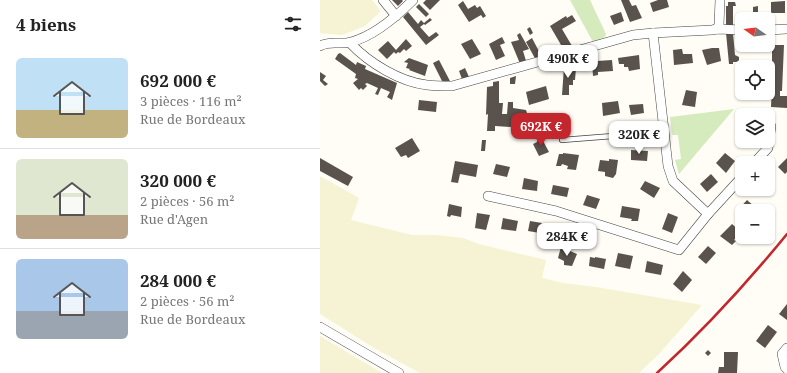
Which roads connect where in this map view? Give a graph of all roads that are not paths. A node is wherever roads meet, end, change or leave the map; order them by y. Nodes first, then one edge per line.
1 (383, 0) edge
2 (413, 0) edge
3 (720, 0) edge
4 (396, 16) junction
5 (717, 28) junction
6 (735, 29) edge
7 (787, 29) edge
8 (775, 30) edge
9 (653, 33) junction
10 (350, 43) junction
11 (320, 46) edge
12 (664, 130) junction
13 (613, 136) joint
14 (562, 140) dead end
15 (768, 148) edge
16 (761, 156) edge
17 (735, 184) edge
18 (488, 196) dead end
19 (708, 214) junction
20 (320, 327) edge
21 (787, 348) edge
22 (787, 369) edge
23 (399, 373) edge

1 - 4 street
2 - 4 street
3 - 5 street
4 - 10 street
5 - 6 street
5 - 9 street
7 - 8 street
9 - 10 street
9 - 12 street
10 - 11 street
12 - 13 street
12 - 19 street
13 - 14 lane
15 - 16 street
17 - 19 street
18 - 19 street
20 - 23 street
21 - 22 street

